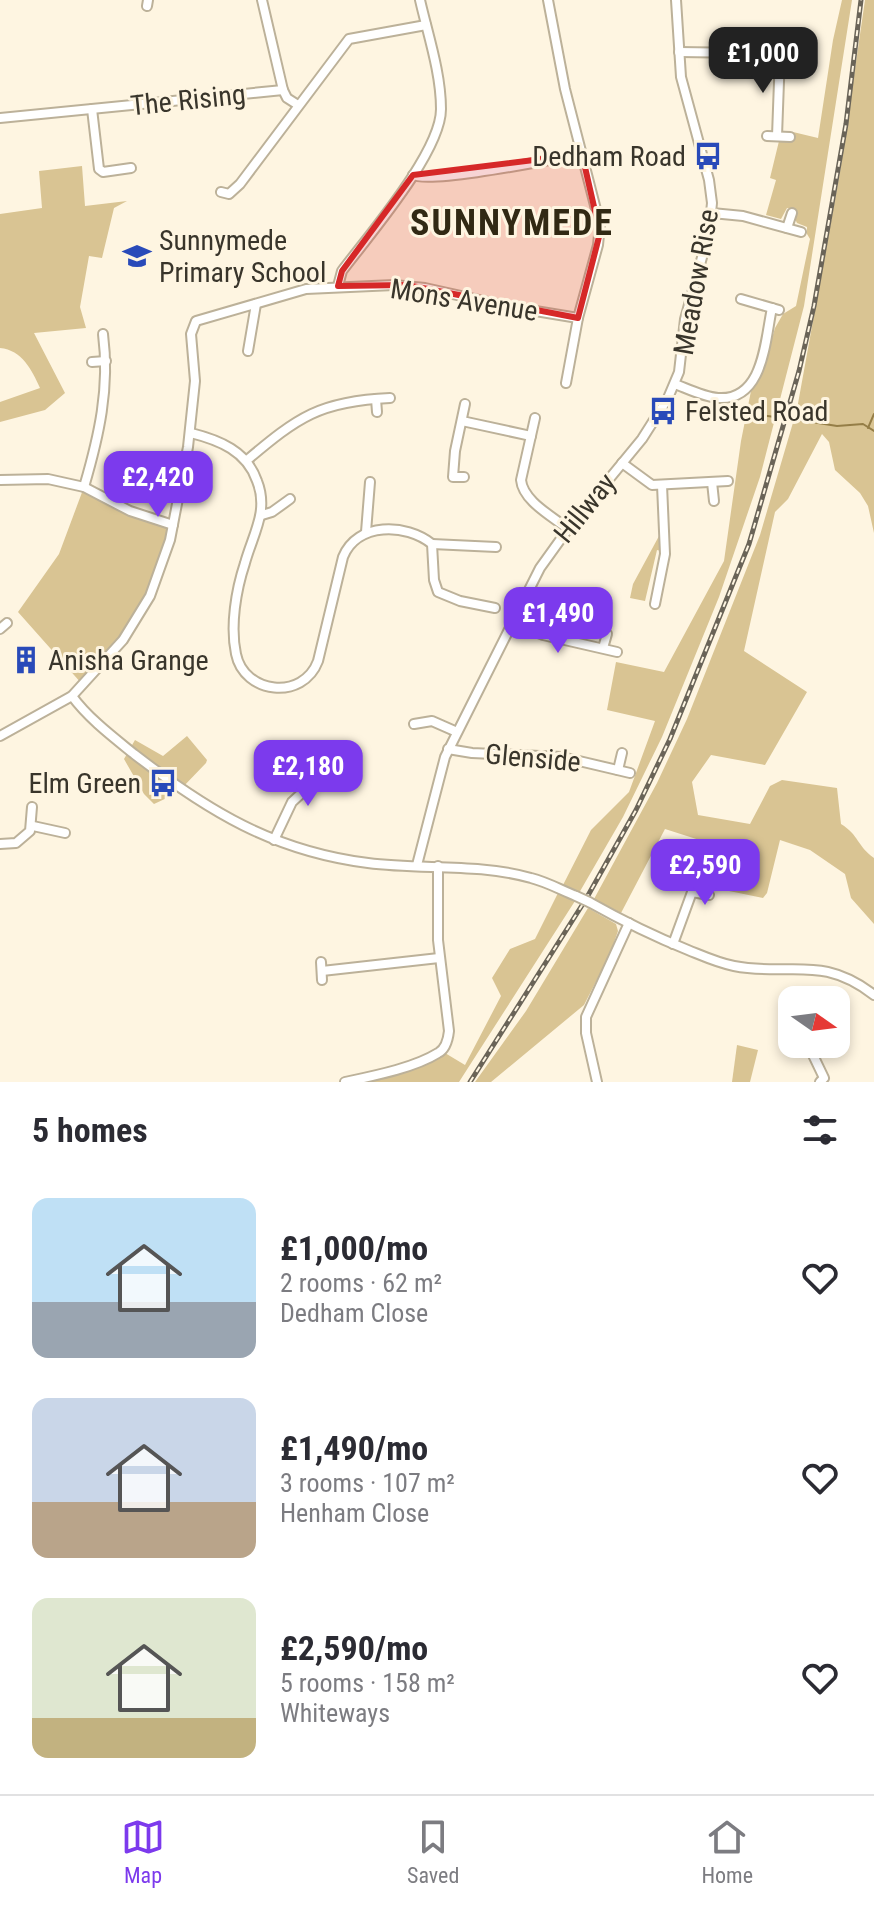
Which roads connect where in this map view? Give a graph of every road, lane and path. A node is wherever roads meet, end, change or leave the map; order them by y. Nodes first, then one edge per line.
1 (262, 0) edge
2 (420, 0) edge
3 (548, 0) edge
4 (676, 0) edge
5 (426, 25) junction
6 (679, 52) junction
7 (780, 54) junction
8 (805, 54) dead end
9 (283, 90) junction
10 (298, 105) junction
11 (92, 109) junction
12 (0, 118) edge
13 (767, 136) dead end
14 (777, 136) junction
15 (790, 137) dead end
16 (582, 154) junction
17 (131, 168) dead end
18 (413, 175) junction
19 (221, 192) dead end
20 (712, 213) junction
21 (792, 213) dead end
22 (787, 228) junction
23 (801, 232) dead end
24 (338, 286) junction
25 (741, 299) dead end
26 (256, 304) junction
27 (578, 318) junction
28 (103, 334) dead end
29 (248, 351) dead end
30 (106, 361) junction
31 (92, 362) dead end
32 (566, 383) dead end
33 (675, 384) junction
34 (390, 398) dead end
35 (376, 399) junction
36 (465, 404) dead end
37 (377, 412) dead end
38 (535, 418) dead end
39 (656, 418) joint
40 (462, 421) junction
41 (191, 433) junction
42 (531, 436) junction
43 (246, 461) junction
44 (622, 463) junction
45 (464, 477) dead end
46 (0, 480) edge
47 (728, 481) dead end
48 (370, 482) dead end
49 (712, 482) junction
50 (662, 485) junction
51 (84, 487) junction
52 (290, 499) dead end
53 (714, 501) dead end
54 (262, 515) junction
55 (173, 525) junction
56 (568, 529) junction
57 (366, 532) junction
58 (432, 544) junction
59 (496, 547) dead end
60 (655, 604) dead end
61 (495, 608) dead end
62 (511, 622) junction
63 (607, 634) dead end
64 (603, 648) junction
65 (617, 652) dead end
66 (72, 696) junction
67 (414, 724) dead end
68 (457, 732) junction
69 (0, 736) edge
70 (448, 749) junction
71 (622, 753) dead end
72 (321, 756) dead end
73 (330, 767) junction
74 (618, 770) junction
75 (630, 773) dead end
76 (338, 776) dead end
77 (32, 807) dead end
78 (33, 826) junction
79 (65, 833) dead end
80 (274, 840) junction
81 (0, 844) edge
82 (694, 861) dead end
83 (412, 865) junction
84 (438, 866) junction
85 (692, 892) junction
86 (709, 895) dead end
87 (629, 923) junction
88 (673, 944) junction
89 (439, 958) junction
90 (322, 971) dead end
91 (874, 995) edge
92 (814, 1058) edge
93 (823, 1081) edge
94 (345, 1082) edge
95 (597, 1082) edge

1 - 9 street
2 - 5 street
3 - 16 street
4 - 6 street, Meadow Rise
5 - 10 street
5 - 18 street
6 - 7 street
6 - 20 street, Meadow Rise
7 - 8 street
7 - 14 street
9 - 10 street
9 - 11 street, The Rising
10 - 19 street
11 - 12 street, The Rising
11 - 17 street, The Rising
13 - 14 street
14 - 15 street
16 - 18 street
16 - 27 street
18 - 24 street
20 - 22 street
20 - 33 street, Meadow Rise
21 - 22 street
22 - 23 street
24 - 26 street, Mons Avenue
24 - 27 street, Mons Avenue
25 - 33 street
26 - 29 street
26 - 41 street, Mons Avenue
27 - 32 street
28 - 30 street
30 - 31 street
30 - 51 street
33 - 39 street, Meadow Rise
34 - 35 street
35 - 37 street
35 - 43 street
36 - 40 street
38 - 42 street
39 - 44 street, Hillway
40 - 42 street
40 - 45 street
41 - 43 street
41 - 55 street
42 - 56 street
43 - 54 street
44 - 50 street
44 - 56 street, Hillway
46 - 51 street
47 - 49 street
48 - 57 street
49 - 50 street
49 - 53 street
50 - 60 street
51 - 55 street
52 - 54 street
54 - 57 street
55 - 66 street
56 - 62 street, Hillway
57 - 58 street
58 - 59 street
58 - 61 street
62 - 64 street
62 - 68 street, Hillway
63 - 64 street
64 - 65 street
66 - 69 street
66 - 80 street
67 - 68 street
68 - 70 street, Hillway
70 - 74 street, Glenside
70 - 83 street, Hillway
71 - 74 street, Glenside
72 - 73 street
73 - 76 street
73 - 80 street
74 - 75 street, Glenside
77 - 78 street
78 - 79 street
78 - 81 street
80 - 83 street
82 - 85 street
83 - 84 street
84 - 87 street, bridge
84 - 89 street
85 - 86 street
85 - 88 street
87 - 88 street
87 - 95 street
88 - 91 street
89 - 90 street
89 - 94 street
92 - 93 street

